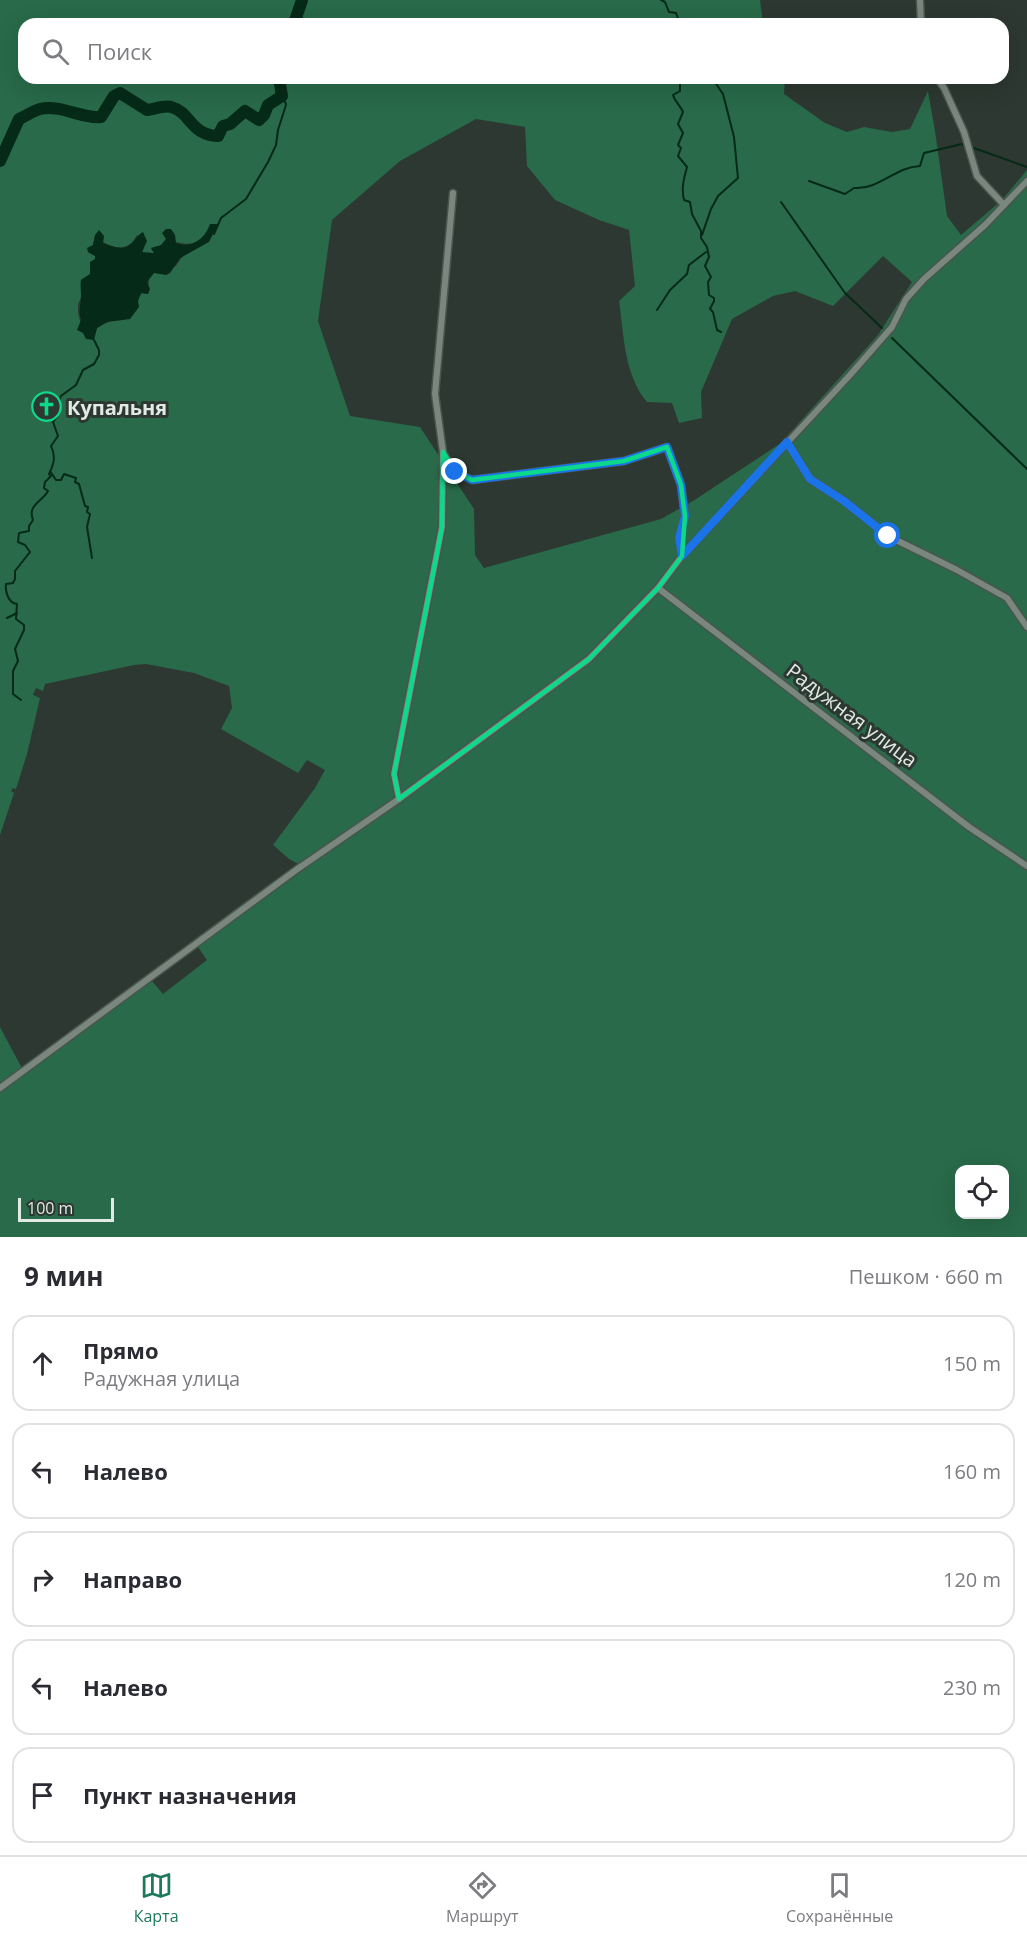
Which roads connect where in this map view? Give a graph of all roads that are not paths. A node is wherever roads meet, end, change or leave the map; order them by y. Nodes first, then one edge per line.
1 (920, 0) edge
2 (921, 18) edge
3 (941, 84) edge
4 (1027, 181) edge
5 (453, 193) dead end
6 (1004, 205) junction
7 (787, 442) junction
8 (443, 452) junction
9 (682, 556) junction
10 (658, 588) junction
11 (1027, 627) edge
12 (399, 799) junction
13 (1027, 866) edge
14 (0, 1088) edge

1 - 2 street
3 - 6 street
4 - 6 street
5 - 8 street
6 - 7 street
7 - 9 street
7 - 11 street
8 - 9 street
8 - 12 street
9 - 10 street
10 - 12 street
10 - 13 street, Радужная улица
12 - 14 street

